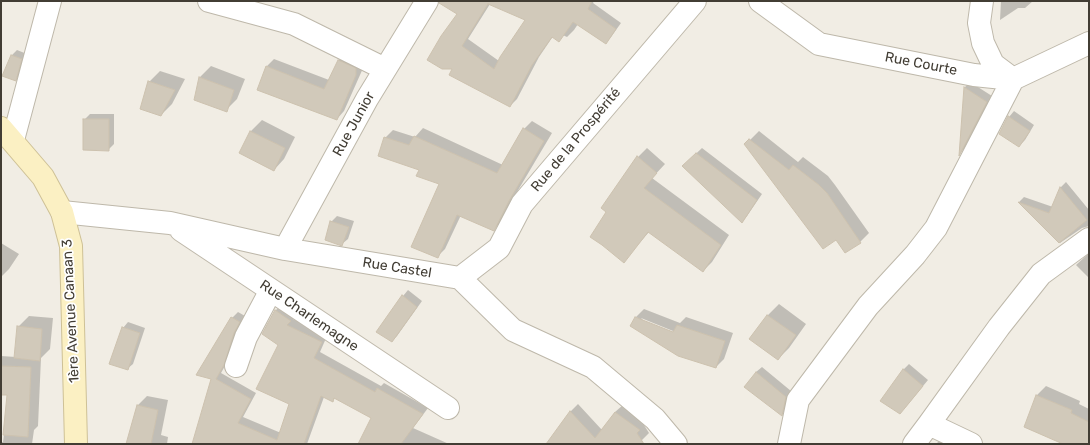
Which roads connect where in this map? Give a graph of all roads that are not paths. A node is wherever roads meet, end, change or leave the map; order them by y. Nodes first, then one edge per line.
1 (50, 1) edge
2 (209, 1) edge
3 (427, 1) edge
4 (695, 1) edge
5 (760, 1) edge
6 (982, 1) edge
7 (1089, 43) edge
8 (384, 69) junction
9 (1013, 79) junction
10 (7, 134) edge
11 (62, 212) junction
12 (170, 223) junction
13 (1089, 239) edge
14 (285, 249) junction
15 (460, 278) junction
16 (271, 290) junction
17 (236, 366) dead end
18 (448, 408) dead end
19 (929, 424) junction
20 (76, 444) edge
21 (676, 444) edge
22 (789, 444) edge
23 (914, 444) edge
24 (971, 444) edge

1 - 10 street
2 - 8 street
3 - 8 street, Rue Junior
4 - 15 street, Rue de la Prospérité
5 - 9 street, Rue Courte
6 - 9 street
7 - 9 street
8 - 14 street, Rue Junior
9 - 22 street
10 - 11 main road, 1ère Avenue Canaan 3
11 - 12 street, Rue Castel
11 - 20 main road, 1ère Avenue Canaan 3
12 - 14 street, Rue Castel
12 - 16 street, Rue Charlemagne
13 - 19 street
14 - 15 street, Rue Castel
15 - 21 street
16 - 17 street
16 - 18 street, Rue Charlemagne
19 - 23 street
19 - 24 street

